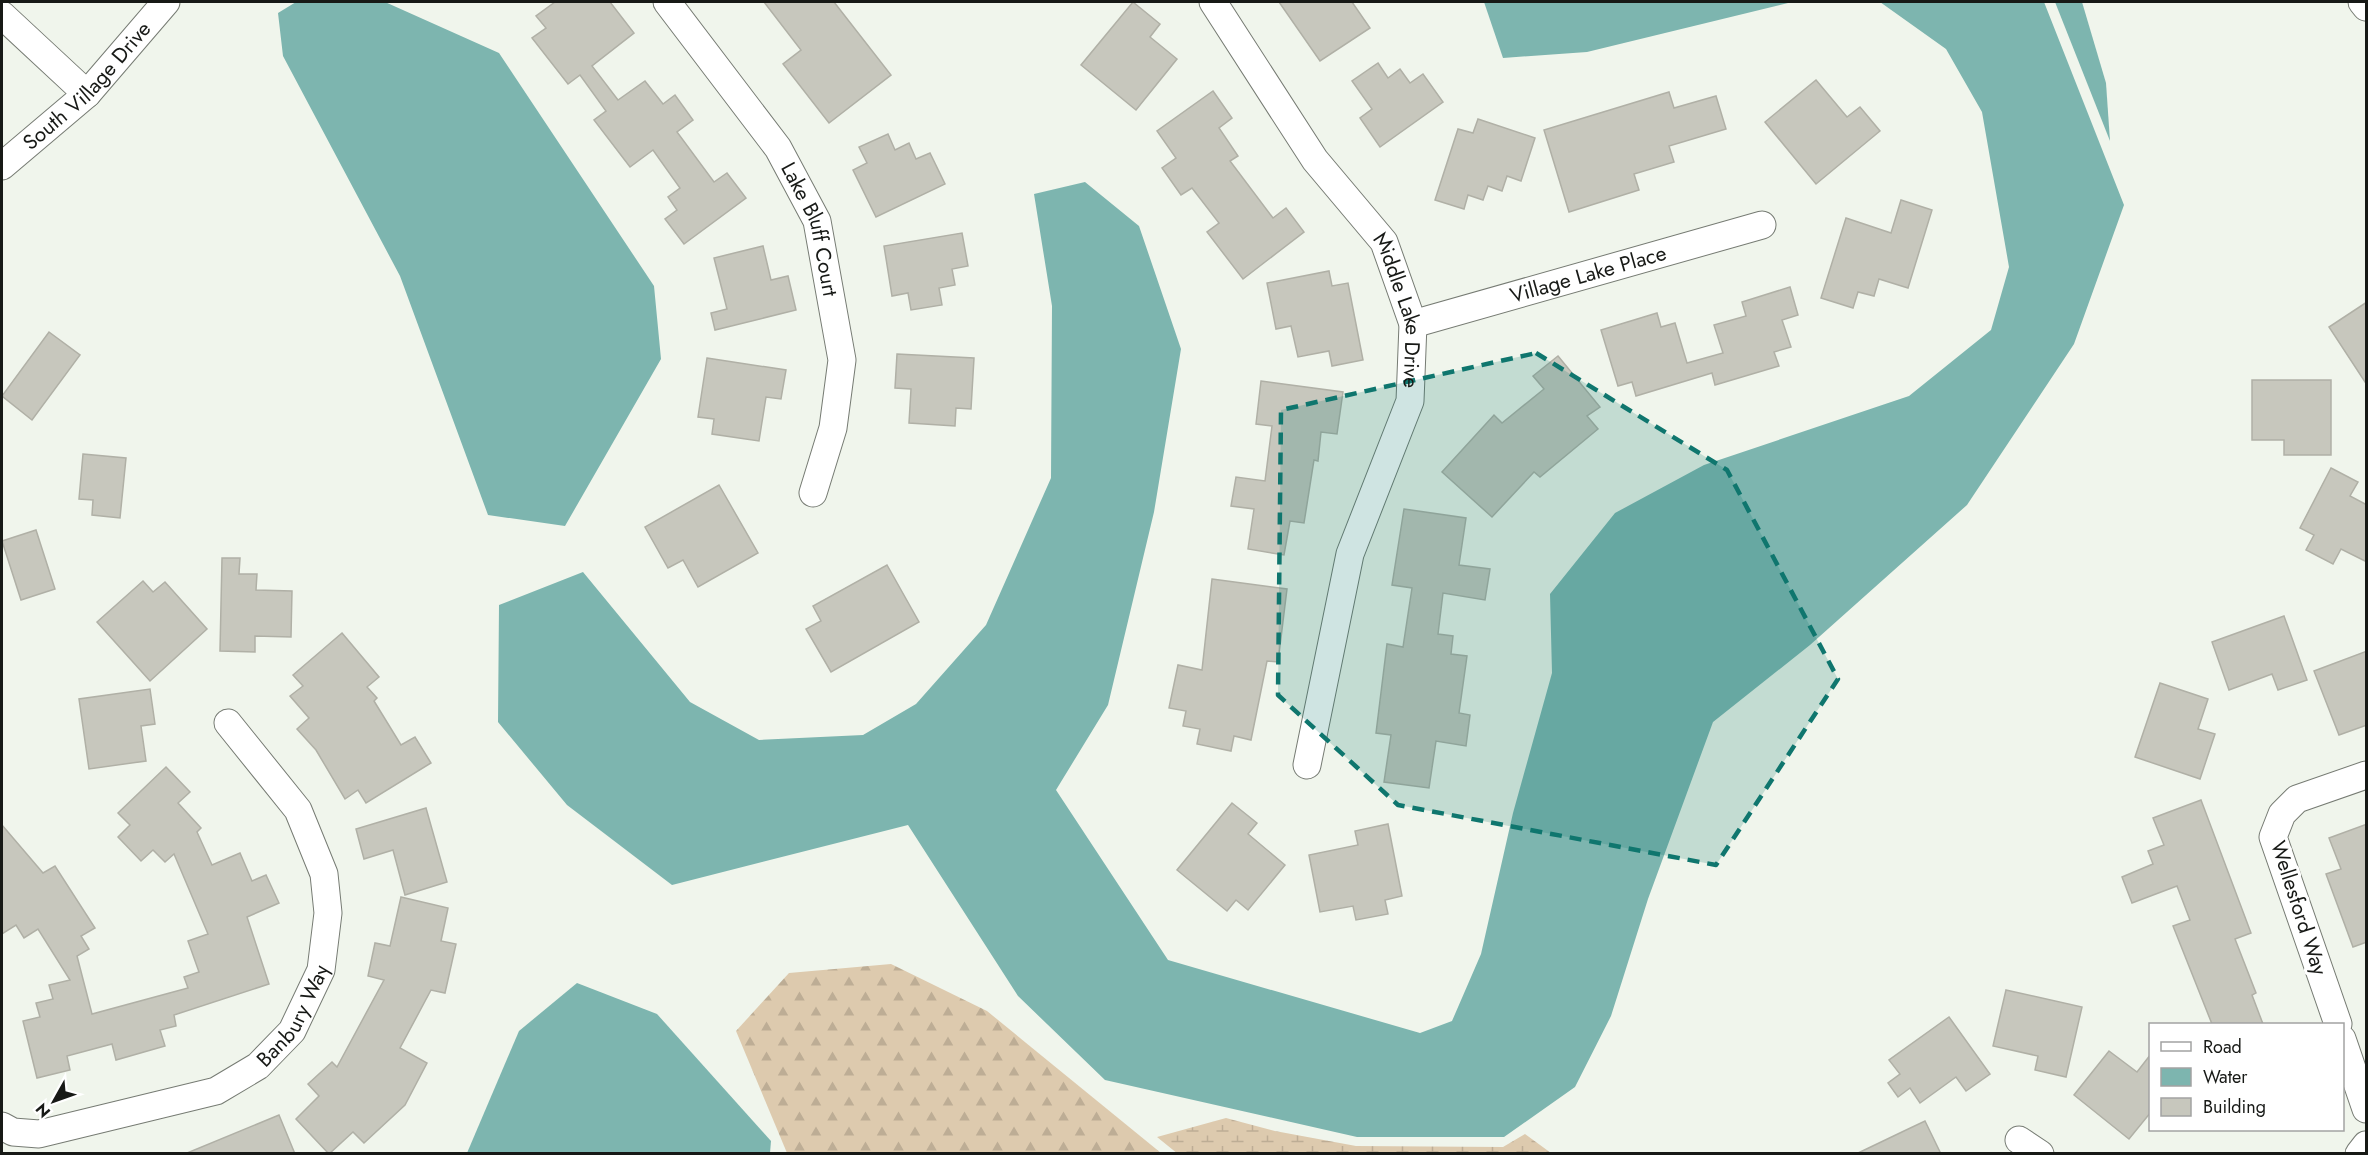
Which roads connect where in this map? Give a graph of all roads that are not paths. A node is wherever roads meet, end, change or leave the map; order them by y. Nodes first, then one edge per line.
1 (166, 2) edge
2 (667, 2) edge
3 (1213, 2) edge
4 (2362, 2) edge
5 (2367, 7) edge
6 (2, 15) edge
7 (87, 94) junction
8 (2, 166) edge
9 (1762, 225) dead end
10 (1413, 324) junction
11 (813, 493) dead end
12 (228, 723) dead end
13 (1307, 765) dead end
14 (2367, 775) edge
15 (2338, 1023) edge
16 (2344, 1042) edge
17 (2367, 1108) edge
18 (2, 1126) edge
19 (2367, 1145) edge
20 (2359, 1154) edge

1 - 7 street, South Village Drive
2 - 11 street, Lake Bluff Court
3 - 10 street, Middle Lake Drive
4 - 5 street
6 - 7 street
7 - 8 street, South Village Drive
9 - 10 street, Village Lake Place
10 - 13 street, Middle Lake Drive
12 - 18 street, Banbury Way
14 - 15 street, Wellesford Way
16 - 17 street
19 - 20 street

